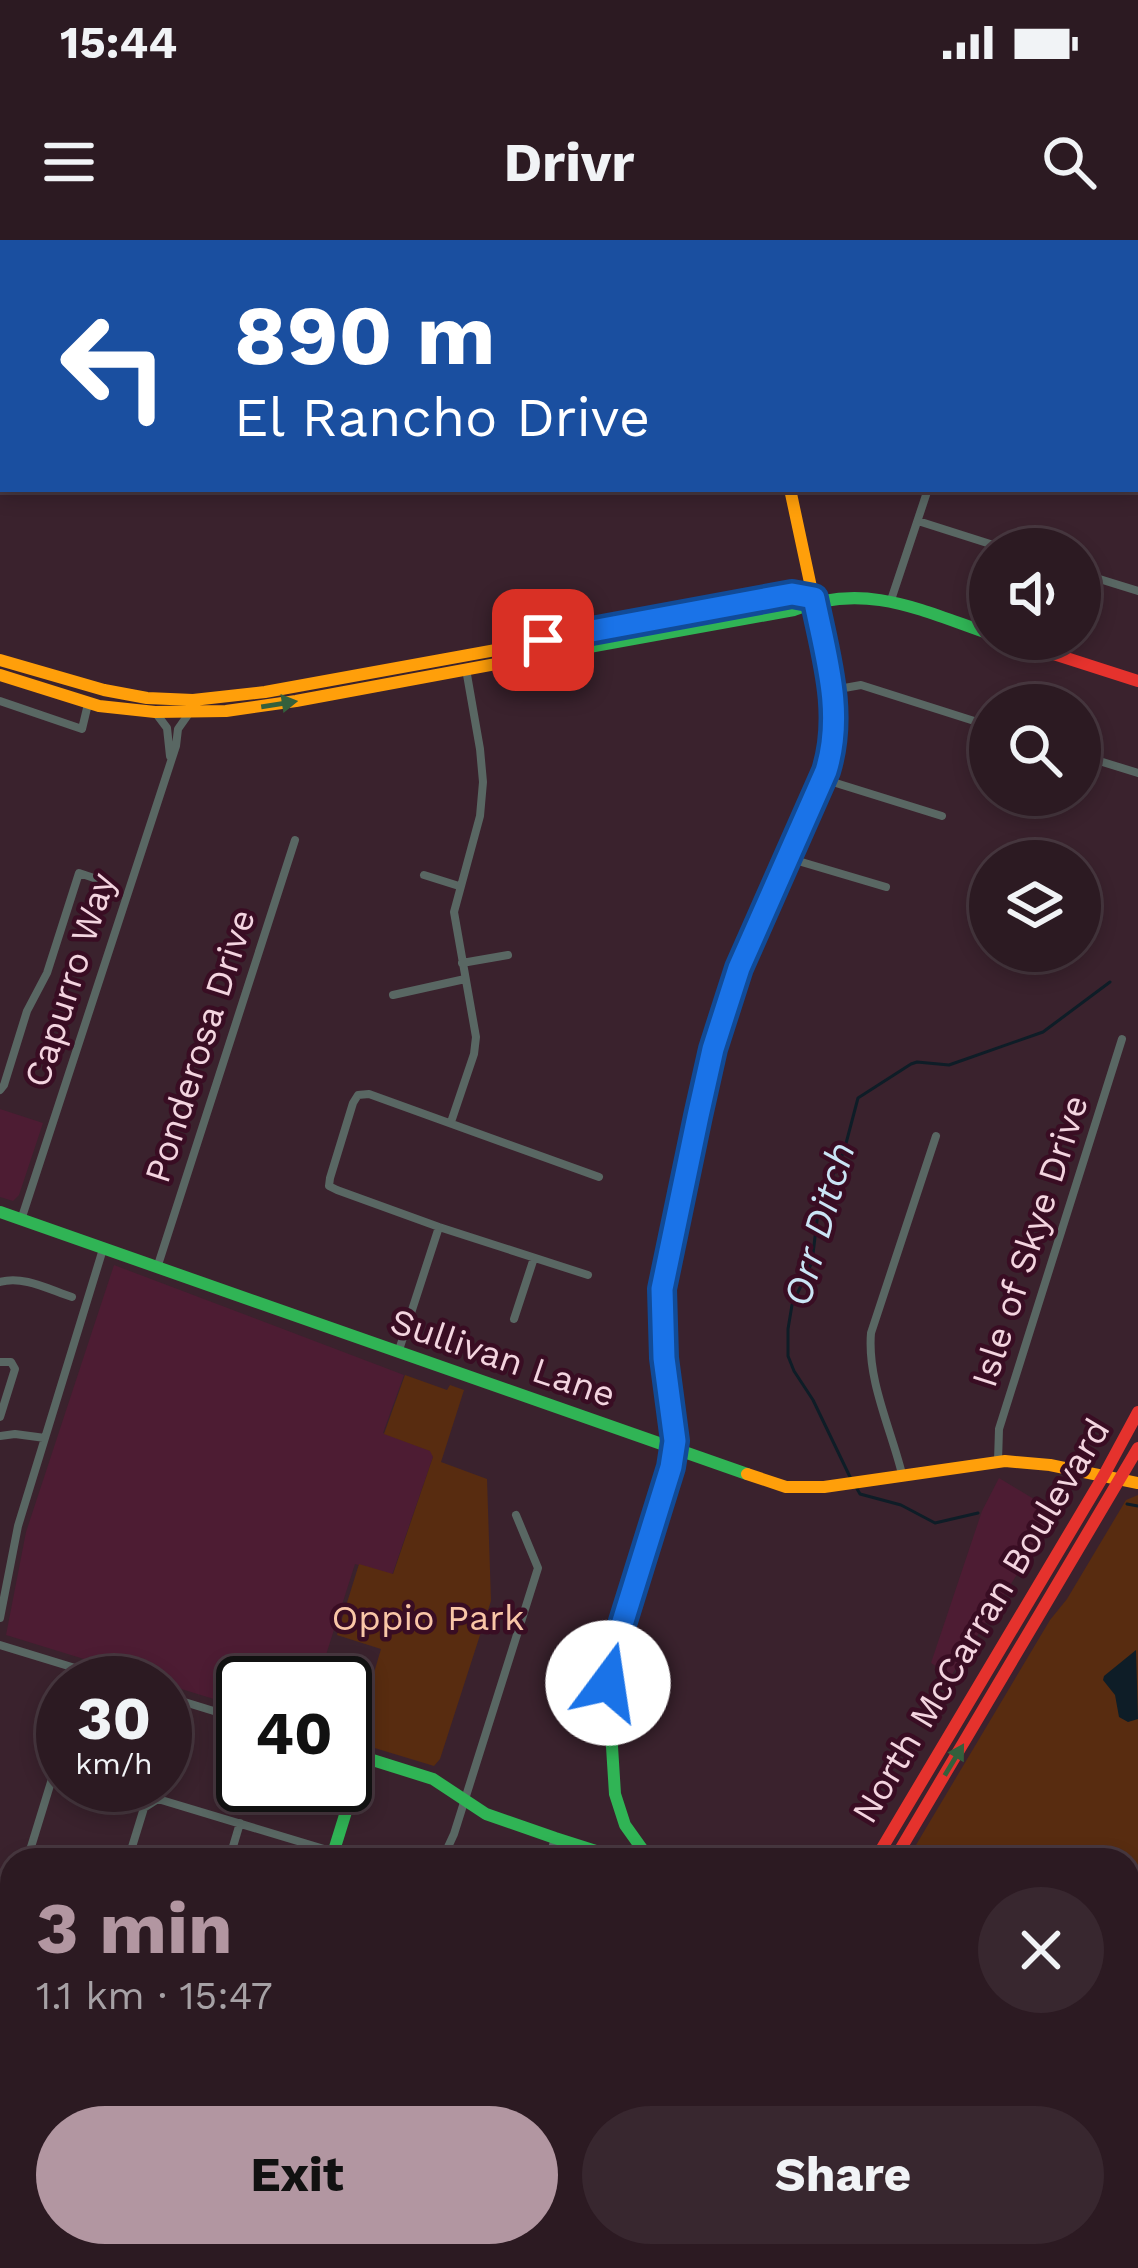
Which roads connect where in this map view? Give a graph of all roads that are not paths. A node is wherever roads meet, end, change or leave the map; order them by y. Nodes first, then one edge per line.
1 (791, 492) edge
2 (927, 492) edge
3 (918, 521) junction
4 (969, 537) edge
5 (1101, 580) edge
6 (1138, 591) edge
7 (814, 598) junction
8 (891, 602) junction
9 (969, 627) edge
10 (0, 660) edge
11 (1072, 660) edge
12 (466, 669) junction
13 (0, 675) edge
14 (1138, 681) edge
15 (832, 690) junction
16 (170, 700) junction
17 (0, 701) edge
18 (88, 704) junction
19 (132, 710) junction
20 (155, 712) junction
21 (190, 712) junction
22 (969, 719) edge
23 (171, 758) junction
24 (1101, 762) edge
25 (1138, 773) edge
26 (823, 779) junction
27 (942, 816) dead end
28 (295, 840) dead end
29 (787, 857) junction
30 (424, 875) dead end
31 (112, 884) dead end
32 (459, 886) junction
33 (886, 887) dead end
34 (508, 956) dead end
35 (462, 963) junction
36 (465, 979) junction
37 (393, 995) dead end
38 (1122, 1039) dead end
39 (0, 1090) edge
40 (451, 1122) junction
41 (937, 1136) dead end
42 (599, 1177) dead end
43 (0, 1212) edge
44 (21, 1220) junction
45 (439, 1227) junction
46 (103, 1249) junction
47 (534, 1258) junction
48 (157, 1268) junction
49 (588, 1275) dead end
50 (0, 1282) edge
51 (72, 1297) dead end
52 (514, 1319) dead end
53 (398, 1353) junction
54 (0, 1362) edge
55 (1138, 1412) edge
56 (0, 1417) edge
57 (0, 1436) edge
58 (45, 1438) junction
59 (1138, 1448) edge
60 (674, 1449) junction
61 (998, 1461) junction
62 (902, 1474) junction
63 (1104, 1475) junction
64 (1120, 1479) junction
65 (1138, 1483) edge
66 (516, 1515) dead end
67 (0, 1542) edge
68 (14, 1546) junction
69 (0, 1618) edge
70 (0, 1645) edge
71 (36, 1656) edge
72 (372, 1760) edge
73 (466, 1798) junction
74 (42, 1812) edge
75 (346, 1812) edge
76 (240, 1823) junction
77 (555, 1838) junction
78 (31, 1848) edge
79 (132, 1848) edge
80 (233, 1848) edge
81 (310, 1848) edge
82 (335, 1848) edge
83 (447, 1848) edge
84 (552, 1848) edge
85 (586, 1848) edge
86 (641, 1848) edge
87 (882, 1848) edge
88 (901, 1848) edge

1 - 7 street
2 - 3 street
3 - 4 street
3 - 8 street
5 - 6 street
7 - 8 street
7 - 12 street
7 - 15 street
7 - 16 street
8 - 9 street
10 - 16 street
11 - 14 street
21 -> 12 street
12 - 32 street
13 - 18 street
15 - 22 street
15 - 26 street
16 - 19 street
17 - 18 street
18 - 19 street
19 - 20 street
20 - 21 street
20 - 23 street
21 - 23 street, Capurro Way
23 - 44 street, Capurro Way
24 - 25 street
26 - 27 street
26 - 29 street
28 - 48 street, Ponderosa Drive
29 - 33 street
29 - 60 street
30 - 32 street
31 - 39 street
32 - 35 street
34 - 35 street
35 - 36 street
36 - 37 street
36 - 40 street
38 - 61 street, Isle of Skye Drive
40 - 42 street
40 - 45 street
41 - 62 street
43 - 44 street, Sullivan Lane
44 - 46 street, Sullivan Lane
45 - 47 street
45 - 53 street
46 - 48 street, Sullivan Lane
46 - 58 street
47 - 49 street
47 - 52 street
48 - 53 street, Sullivan Lane
50 - 51 street
53 - 60 street, Sullivan Lane
54 - 56 street
55 - 63 street, North McCarran Boulevard
57 - 58 street
58 - 68 street
59 - 64 street, North McCarran Boulevard
60 - 62 street, Sullivan Lane
60 - 86 street
61 - 62 street, Sullivan Lane
61 - 63 street, Sullivan Lane
63 - 64 street, Sullivan Lane
63 - 87 street, North McCarran Boulevard
64 - 65 street, Sullivan Lane
88 -> 64 street, North McCarran Boulevard
66 - 73 street
67 - 68 street
68 - 69 street
70 - 71 street
72 - 73 street
73 - 77 street
73 - 83 street
74 - 78 street
75 - 82 street
76 - 79 street
76 - 80 street
76 - 81 street
77 - 84 street
77 - 85 street

